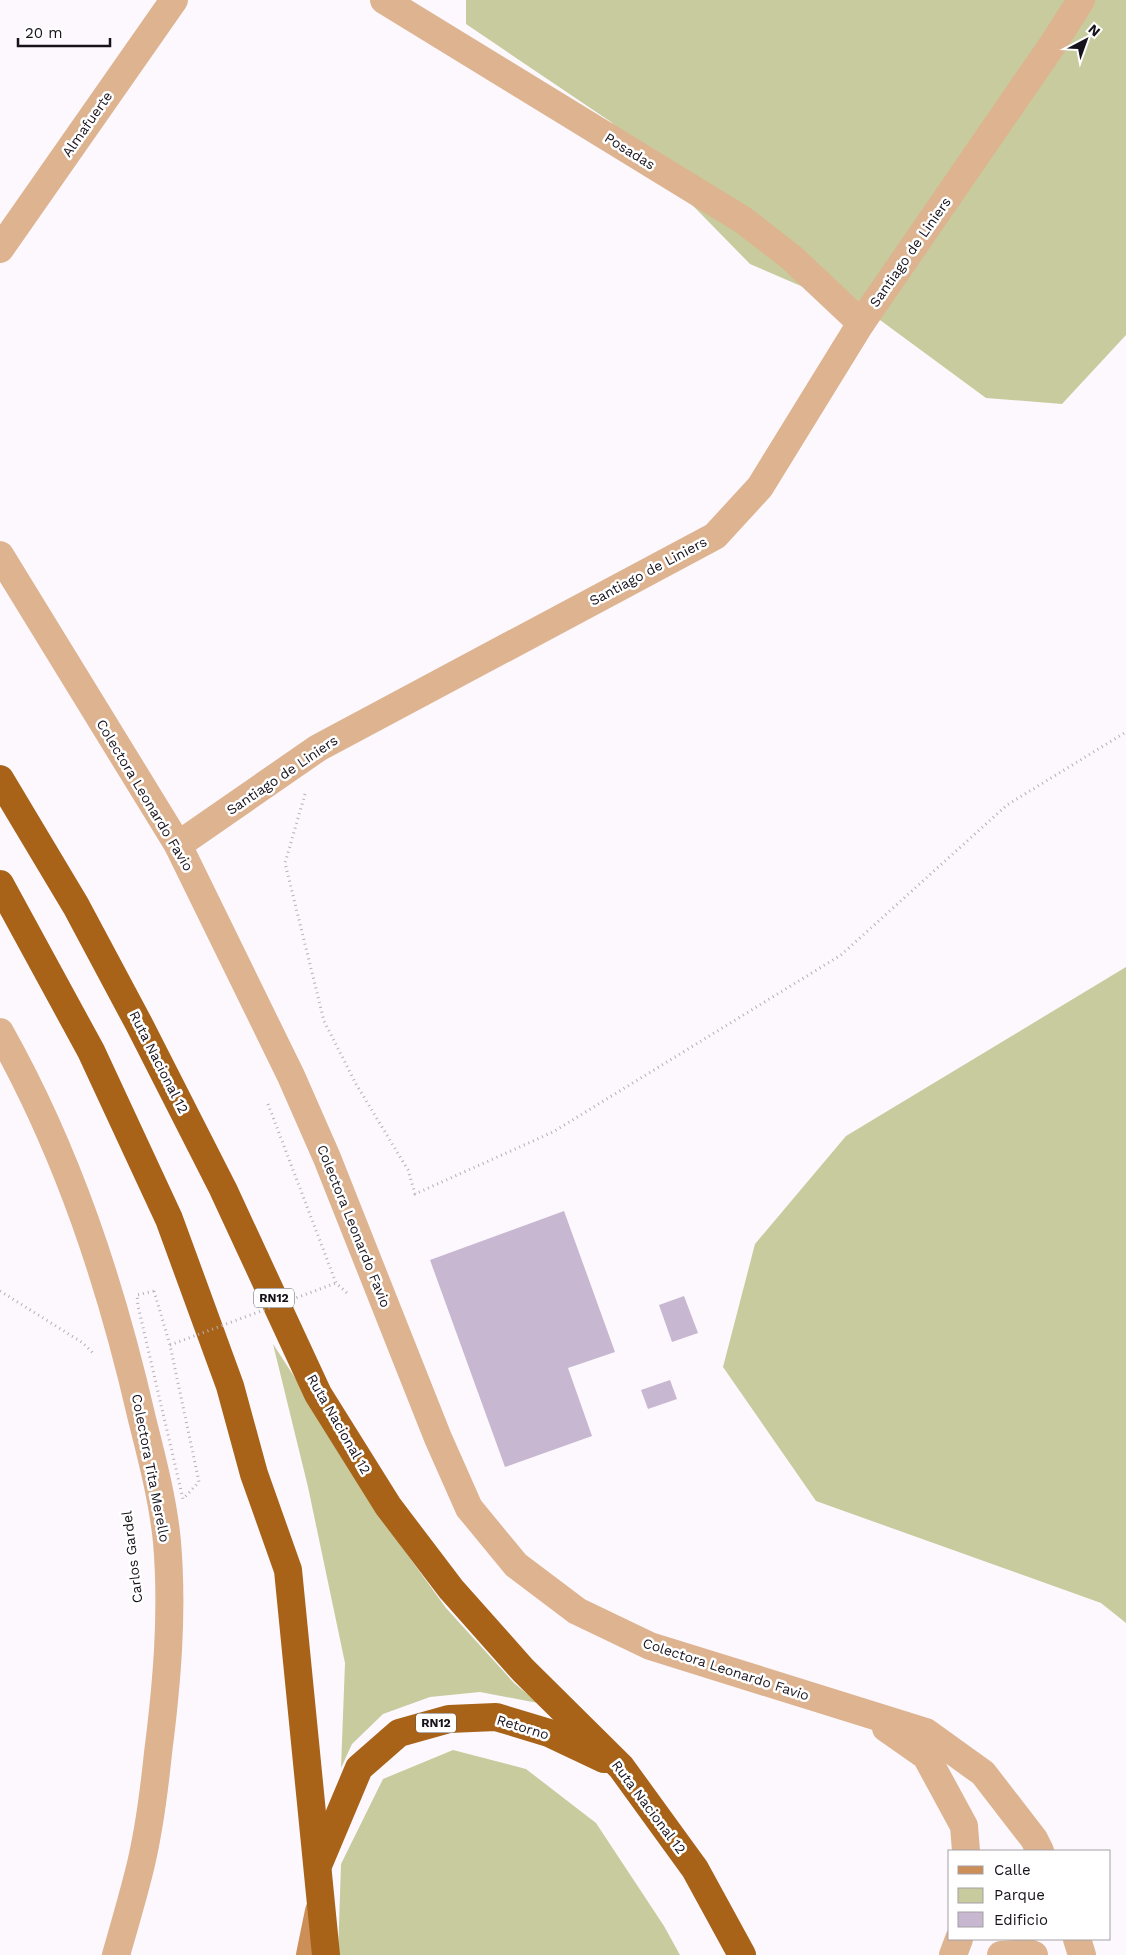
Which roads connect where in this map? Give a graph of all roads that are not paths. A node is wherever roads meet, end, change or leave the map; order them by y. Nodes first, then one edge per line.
1 (174, 0) edge
2 (384, 0) edge
3 (1080, 0) edge
4 (0, 248) edge
5 (861, 323) junction
6 (0, 555) edge
7 (0, 779) edge
8 (178, 845) junction
9 (0, 884) edge
10 (0, 1032) edge
11 (865, 1712) junction
12 (622, 1767) junction
13 (966, 1850) edge
14 (1040, 1850) edge
15 (318, 1865) junction
16 (320, 1907) junction
17 (959, 1940) edge
18 (1077, 1940) edge
19 (116, 1955) edge
20 (310, 1955) edge
21 (326, 1955) edge
22 (742, 1955) edge
23 (953, 1955) edge
24 (1001, 1955) edge
25 (1034, 1955) edge
26 (1082, 1955) edge

1 - 4 street, Almafuerte
2 - 5 street, Posadas
3 - 5 street, Santiago de Liniers
5 - 8 street, Santiago de Liniers
6 - 8 street, Colectora Leonardo Favio
7 - 12 highway, Ruta Nacional 12 / RN12
8 - 11 street, Colectora Leonardo Favio
9 - 15 highway, RN12
10 - 19 street, Colectora Tita Merello
11 - 13 street
11 - 14 street, Colectora Leonardo Favio
12 - 15 highway, Retorno / RN12
12 - 22 highway, Ruta Nacional 12 / RN12
15 - 16 highway, RN12
16 - 20 main road
16 - 21 highway, RN12
17 - 23 street
18 - 26 street
24 - 25 street

